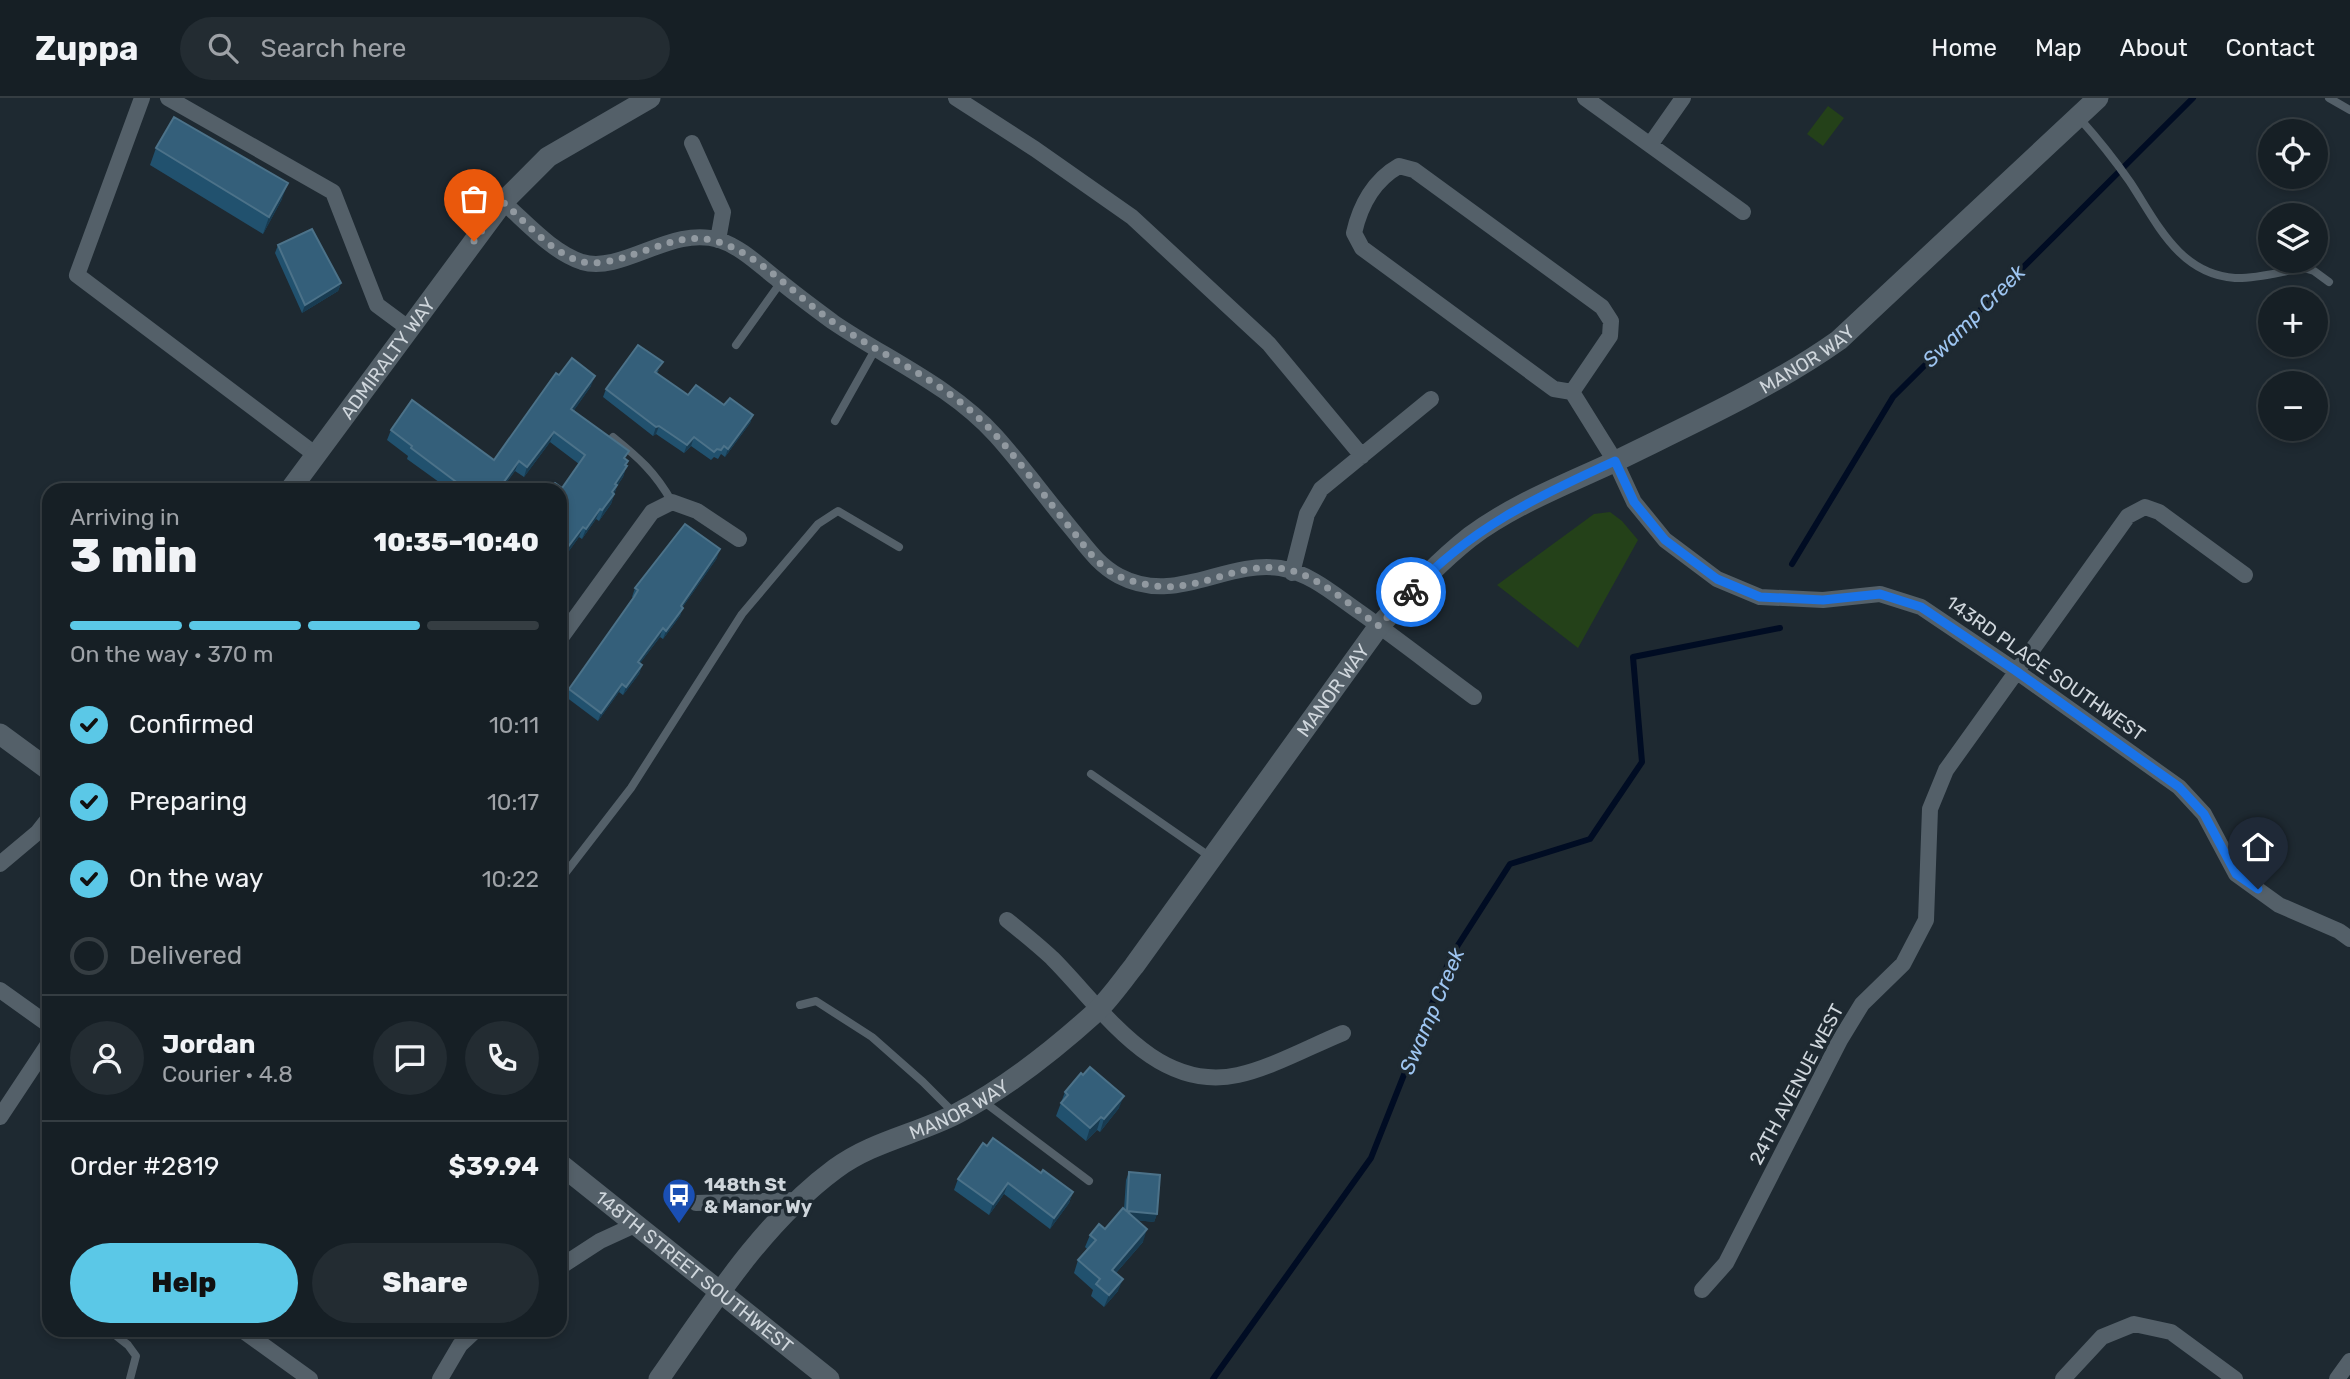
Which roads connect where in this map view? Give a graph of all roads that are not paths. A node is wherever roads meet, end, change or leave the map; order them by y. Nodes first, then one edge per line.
1 (142, 98) edge
2 (168, 98) edge
3 (650, 98) edge
4 (956, 98) edge
5 (1584, 98) edge
6 (1684, 98) edge
7 (2329, 98) edge
8 (627, 103) edge
9 (2087, 104) edge
10 (2350, 110) edge
11 (692, 143) dead end
12 (1650, 145) junction
13 (503, 202) junction
14 (1743, 212) dead end
15 (718, 240) junction
16 (781, 282) junction
17 (2329, 282) dead end
18 (408, 328) junction
19 (736, 345) dead end
20 (876, 348) junction
21 (1572, 393) junction
22 (1431, 399) dead end
23 (835, 421) dead end
24 (612, 438) edge
25 (316, 454) junction
26 (1362, 456) junction
27 (1615, 461) junction
28 (295, 483) edge
29 (672, 502) junction
30 (739, 539) dead end
31 (899, 547) dead end
32 (1292, 573) junction
33 (2245, 575) dead end
34 (1379, 626) junction
35 (567, 629) edge
36 (2016, 671) junction
37 (1474, 697) dead end
38 (0, 734) edge
39 (42, 765) edge
40 (1091, 774) dead end
41 (42, 827) edge
42 (1212, 858) junction
43 (0, 864) edge
44 (567, 871) edge
45 (1007, 920) dead end
46 (2350, 939) edge
47 (0, 990) edge
48 (800, 1005) dead end
49 (1098, 1009) junction
50 (42, 1020) edge
51 (1343, 1033) dead end
52 (42, 1053) edge
53 (981, 1099) junction
54 (955, 1114) junction
55 (0, 1117) edge
56 (567, 1169) edge
57 (1089, 1181) dead end
58 (796, 1200) junction
59 (696, 1203) dead end
60 (637, 1224) junction
61 (567, 1262) edge
62 (1702, 1290) dead end
63 (721, 1291) junction
64 (118, 1337) edge
65 (252, 1337) edge
66 (469, 1337) edge
67 (2350, 1361) edge
68 (130, 1379) edge
69 (310, 1379) edge
70 (440, 1379) edge
71 (659, 1379) edge
72 (829, 1379) edge
73 (2063, 1379) edge
74 (2235, 1379) edge
75 (2337, 1379) edge

1 - 25 street
2 - 18 street
3 - 8 street, ADMIRALTY WAY
4 - 26 street
5 - 12 street
6 - 12 street
7 - 10 lane
8 - 13 street, ADMIRALTY WAY
9 - 17 lane
9 - 27 street, MANOR WAY
11 - 15 street
12 - 14 street
13 - 15 street
13 - 18 street, ADMIRALTY WAY
15 - 16 street
16 - 19 lane
16 - 20 street
18 - 25 street, ADMIRALTY WAY
20 - 23 lane
20 - 32 street
21 - 21 street
21 - 27 street, 143RD PLACE SOUTHWEST
22 - 26 street
24 - 29 lane
25 - 28 street, ADMIRALTY WAY
26 - 32 street
27 - 34 street, MANOR WAY
27 - 36 street, 143RD PLACE SOUTHWEST
29 - 30 street
29 - 35 street
31 - 44 lane
32 - 34 street
33 - 36 street, 24TH AVENUE WEST
34 - 37 street
34 - 42 street, MANOR WAY
36 - 46 street, 143RD PLACE SOUTHWEST
36 - 62 street, 24TH AVENUE WEST
38 - 39 street
40 - 42 lane
41 - 43 street
42 - 49 street, MANOR WAY
45 - 49 street
47 - 50 street
48 - 54 lane
49 - 51 street
49 - 53 street, MANOR WAY
52 - 55 street
53 - 54 street, MANOR WAY
53 - 57 lane
54 - 58 street, MANOR WAY
56 - 60 street, 148TH STREET SOUTHWEST
58 - 59 street
58 - 63 street, MANOR WAY
60 - 61 street
60 - 63 street, 148TH STREET SOUTHWEST
63 - 71 street, MANOR WAY
63 - 72 street, 148TH STREET SOUTHWEST
64 - 68 lane
65 - 69 street
66 - 70 street
67 - 75 street
73 - 74 street

